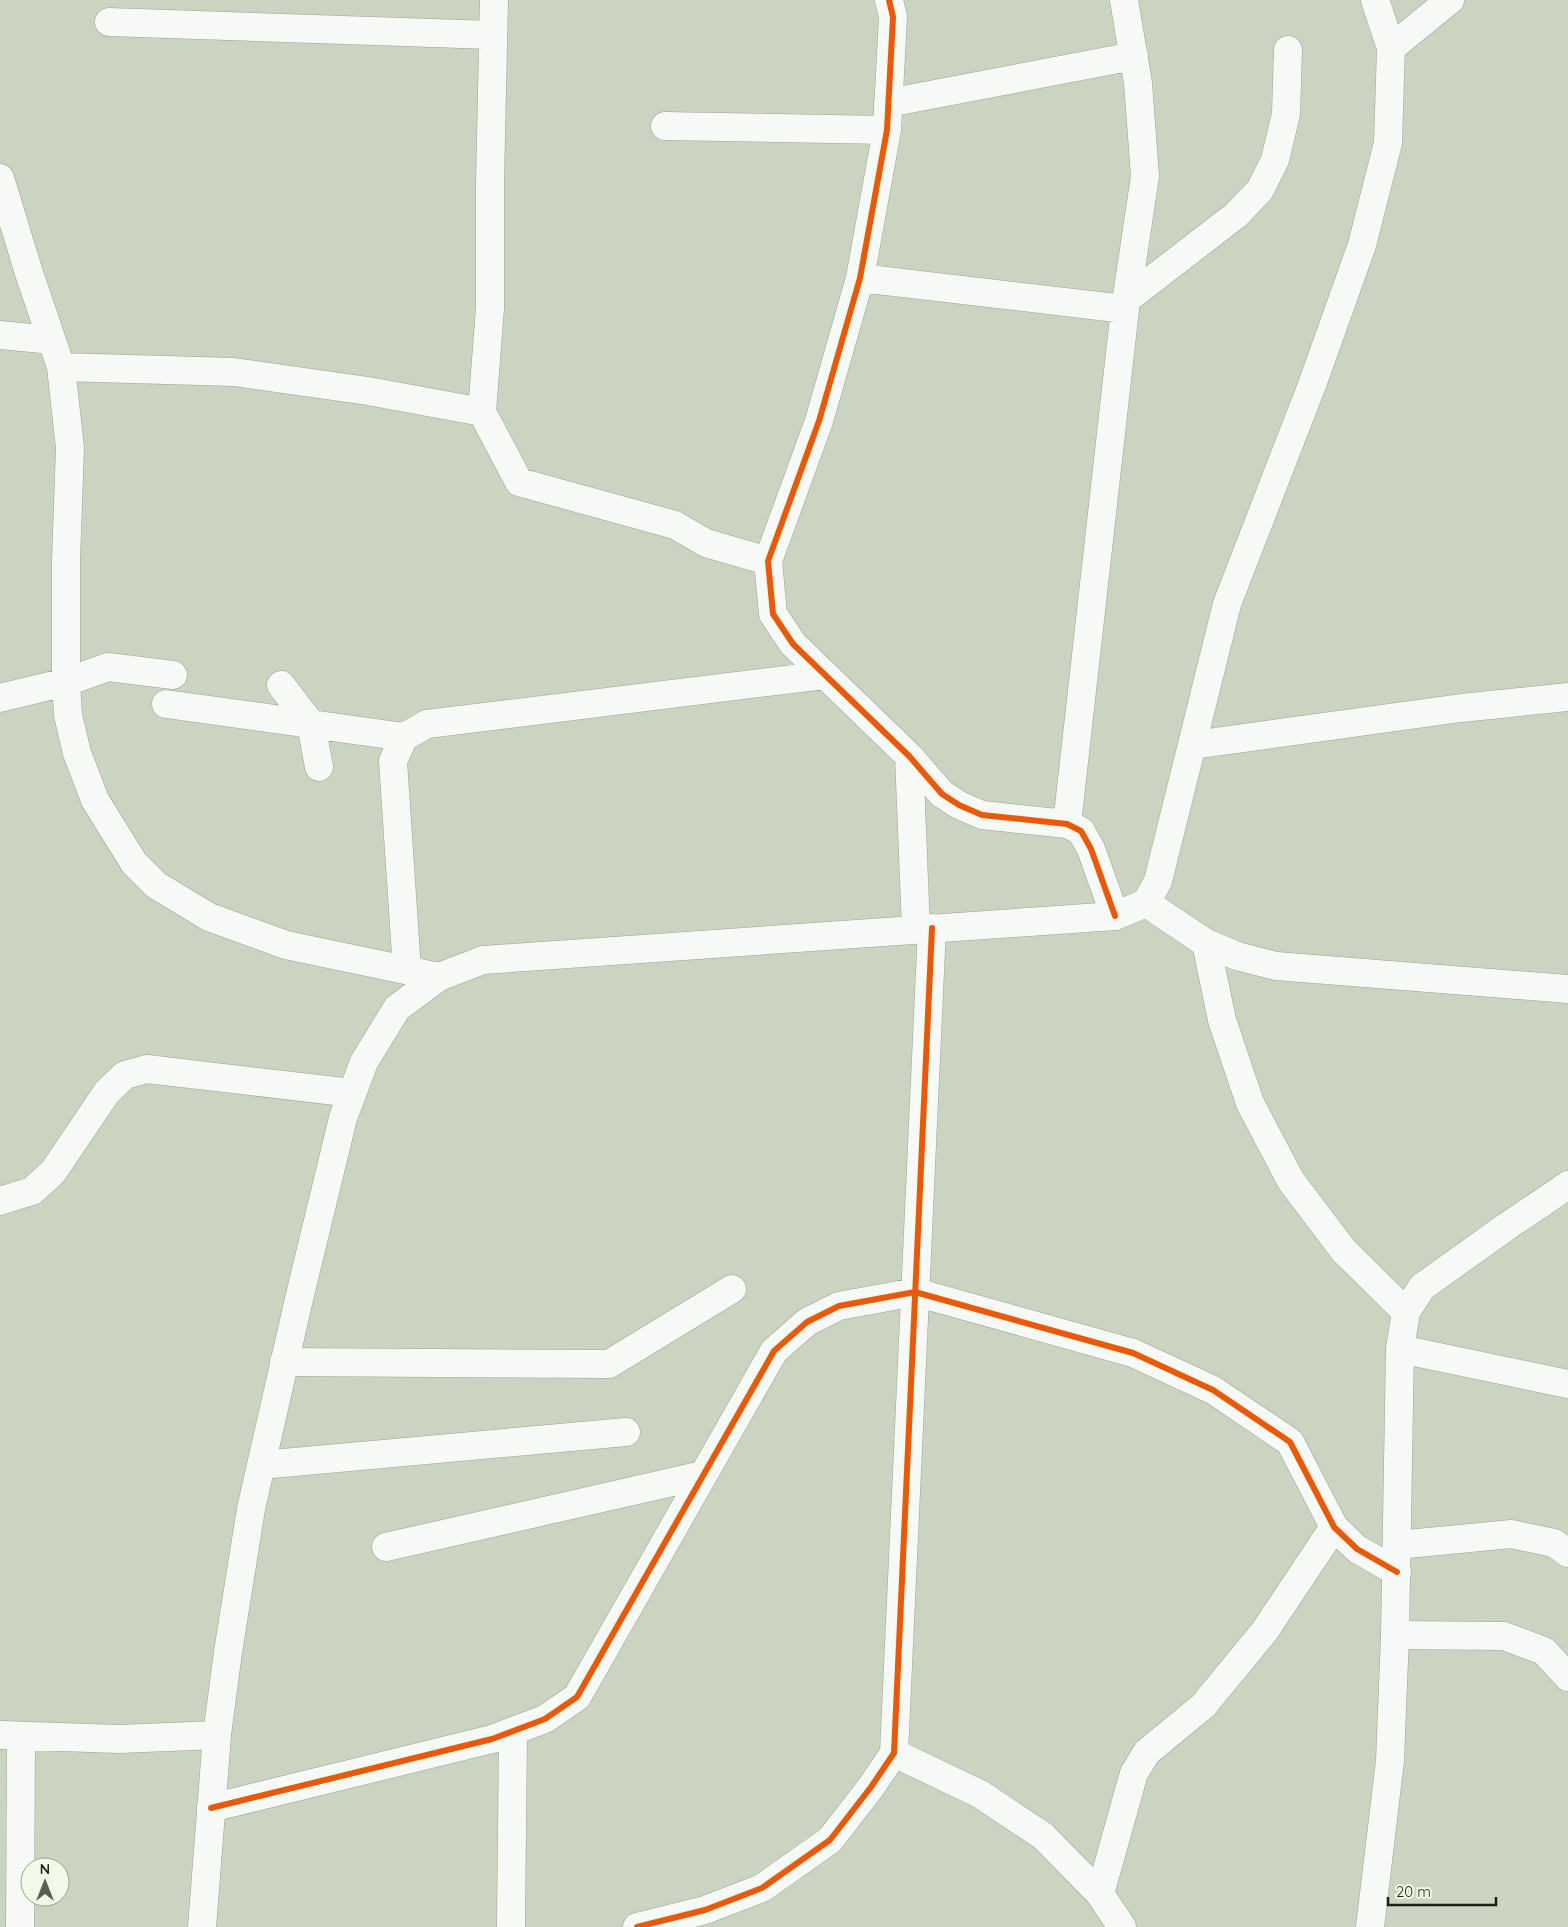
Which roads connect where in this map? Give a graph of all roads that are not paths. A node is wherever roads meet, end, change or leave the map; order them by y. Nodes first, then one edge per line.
1 (494, 0) edge
2 (889, 0) edge
3 (1124, 0) edge
4 (1375, 0) edge
5 (1450, 0) edge
6 (108, 22) dead end
7 (492, 36) junction
8 (1391, 48) junction
9 (1288, 50) dead end
10 (1134, 56) junction
11 (888, 103) junction
12 (665, 126) dead end
13 (887, 130) junction
14 (0, 178) edge
15 (860, 278) junction
16 (1126, 304) junction
17 (0, 335) edge
18 (52, 340) junction
19 (61, 367) junction
20 (482, 412) junction
21 (768, 561) junction
22 (172, 675) dead end
23 (825, 675) junction
24 (66, 682) junction
25 (281, 685) dead end
26 (1568, 697) edge
27 (0, 698) edge
28 (166, 704) dead end
29 (311, 724) junction
30 (404, 737) junction
31 (1192, 745) junction
32 (909, 756) junction
33 (319, 767) dead end
34 (1067, 824) junction
35 (1146, 903) junction
36 (1115, 916) junction
37 (924, 929) junction
38 (1206, 943) junction
39 (407, 970) junction
40 (439, 977) junction
41 (1568, 989) edge
42 (352, 1093) junction
43 (1568, 1185) edge
44 (0, 1202) edge
45 (732, 1289) dead end
46 (915, 1292) junction
47 (1406, 1312) junction
48 (1400, 1348) junction
49 (284, 1362) junction
50 (1568, 1384) edge
51 (626, 1432) dead end
52 (261, 1465) junction
53 (704, 1475) junction
54 (1334, 1527) junction
55 (386, 1547) dead end
56 (1568, 1553) edge
57 (1397, 1558) junction
58 (1395, 1635) junction
59 (1568, 1677) edge
60 (513, 1731) junction
61 (217, 1735) junction
62 (10, 1736) edge
63 (894, 1753) junction
64 (211, 1808) junction
65 (1100, 1894) junction
66 (20, 1927) edge
67 (202, 1927) edge
68 (511, 1927) edge
69 (637, 1927) edge
70 (1122, 1927) edge
71 (1370, 1927) edge

1 - 7 street
2 - 11 street
3 - 10 street
4 - 8 street
5 - 8 street
6 - 7 street
7 - 20 street
8 - 31 street
9 - 16 street
10 - 11 street
10 - 16 street
11 - 13 street
12 - 13 street
13 - 15 street
14 - 18 street
15 - 16 street
15 - 21 street
16 - 34 street
17 - 18 street
18 - 19 street
19 - 20 street
19 - 24 street
20 - 21 street
21 - 23 street
22 - 24 street
23 - 30 street
23 - 32 street
24 - 27 street
24 - 39 street
25 - 29 street
26 - 31 street
28 - 29 street
29 - 30 street
29 - 33 street
30 - 39 street
31 - 35 street
32 - 34 street
32 - 37 street
34 - 36 street
35 - 36 street
35 - 38 street
36 - 37 street
37 - 40 street
37 - 46 street
38 - 41 street
38 - 47 street
39 - 40 street
40 - 42 street
42 - 44 street
42 - 49 street
43 - 47 street
45 - 49 street
46 - 53 street
46 - 54 street
46 - 63 street
47 - 48 street
48 - 50 street
48 - 57 street
49 - 52 street
51 - 52 street
52 - 61 street
53 - 55 street
53 - 60 street
54 - 57 street
54 - 65 street
56 - 57 street
57 - 58 street
58 - 59 street
58 - 71 street
60 - 64 street
60 - 68 street
61 - 62 street
61 - 64 street
62 - 66 street
63 - 65 street
63 - 69 street
64 - 67 street
65 - 70 street

